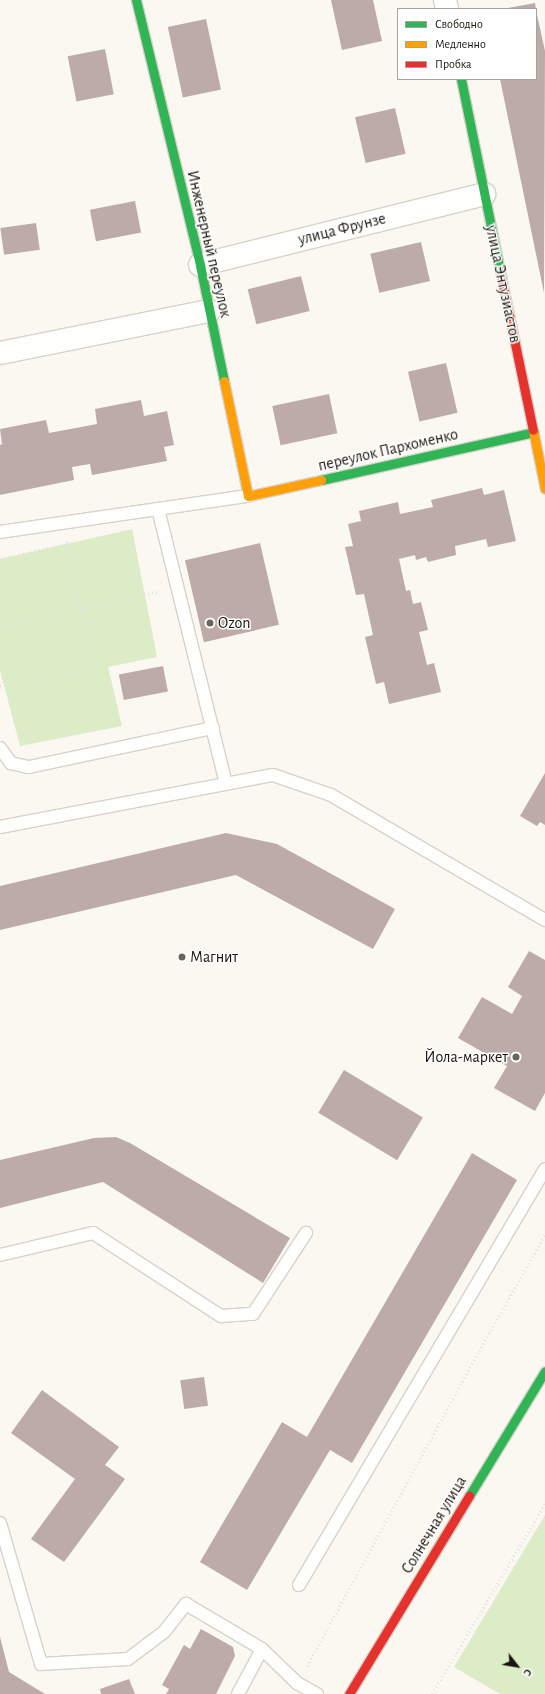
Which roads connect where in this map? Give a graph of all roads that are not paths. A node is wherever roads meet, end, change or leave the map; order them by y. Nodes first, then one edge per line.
1 (136, 0) edge
2 (461, 80) edge
3 (484, 194) junction
4 (200, 265) junction
5 (209, 311) junction
6 (0, 353) edge
7 (534, 432) junction
8 (545, 489) edge
9 (248, 496) junction
10 (158, 509) junction
11 (0, 532) edge
12 (212, 728) junction
13 (0, 748) edge
14 (226, 783) junction
15 (0, 827) edge
16 (545, 920) edge
17 (545, 1169) edge
18 (306, 1233) dead end
19 (0, 1255) edge
20 (545, 1371) edge
21 (0, 1523) edge
22 (299, 1584) dead end
23 (262, 1649) junction
24 (238, 1694) edge
25 (317, 1694) edge
26 (349, 1694) edge

1 - 4 street, Инженерный переулок
2 - 3 street, улица Энтузиастов
3 - 4 street, улица Фрунзе
3 - 7 street, улица Энтузиастов
4 - 5 street, Инженерный переулок
5 - 6 street
5 - 9 street, Инженерный переулок
7 - 8 street, улица Энтузиастов
7 - 9 street, переулок Пархоменко
9 - 10 lane
10 - 11 lane
10 - 12 lane
12 - 13 lane
12 - 14 lane
14 - 15 lane
14 - 16 lane
17 - 22 lane
18 - 19 lane
20 - 26 street, Солнечная улица
21 - 23 lane
23 - 24 lane
23 - 25 lane

